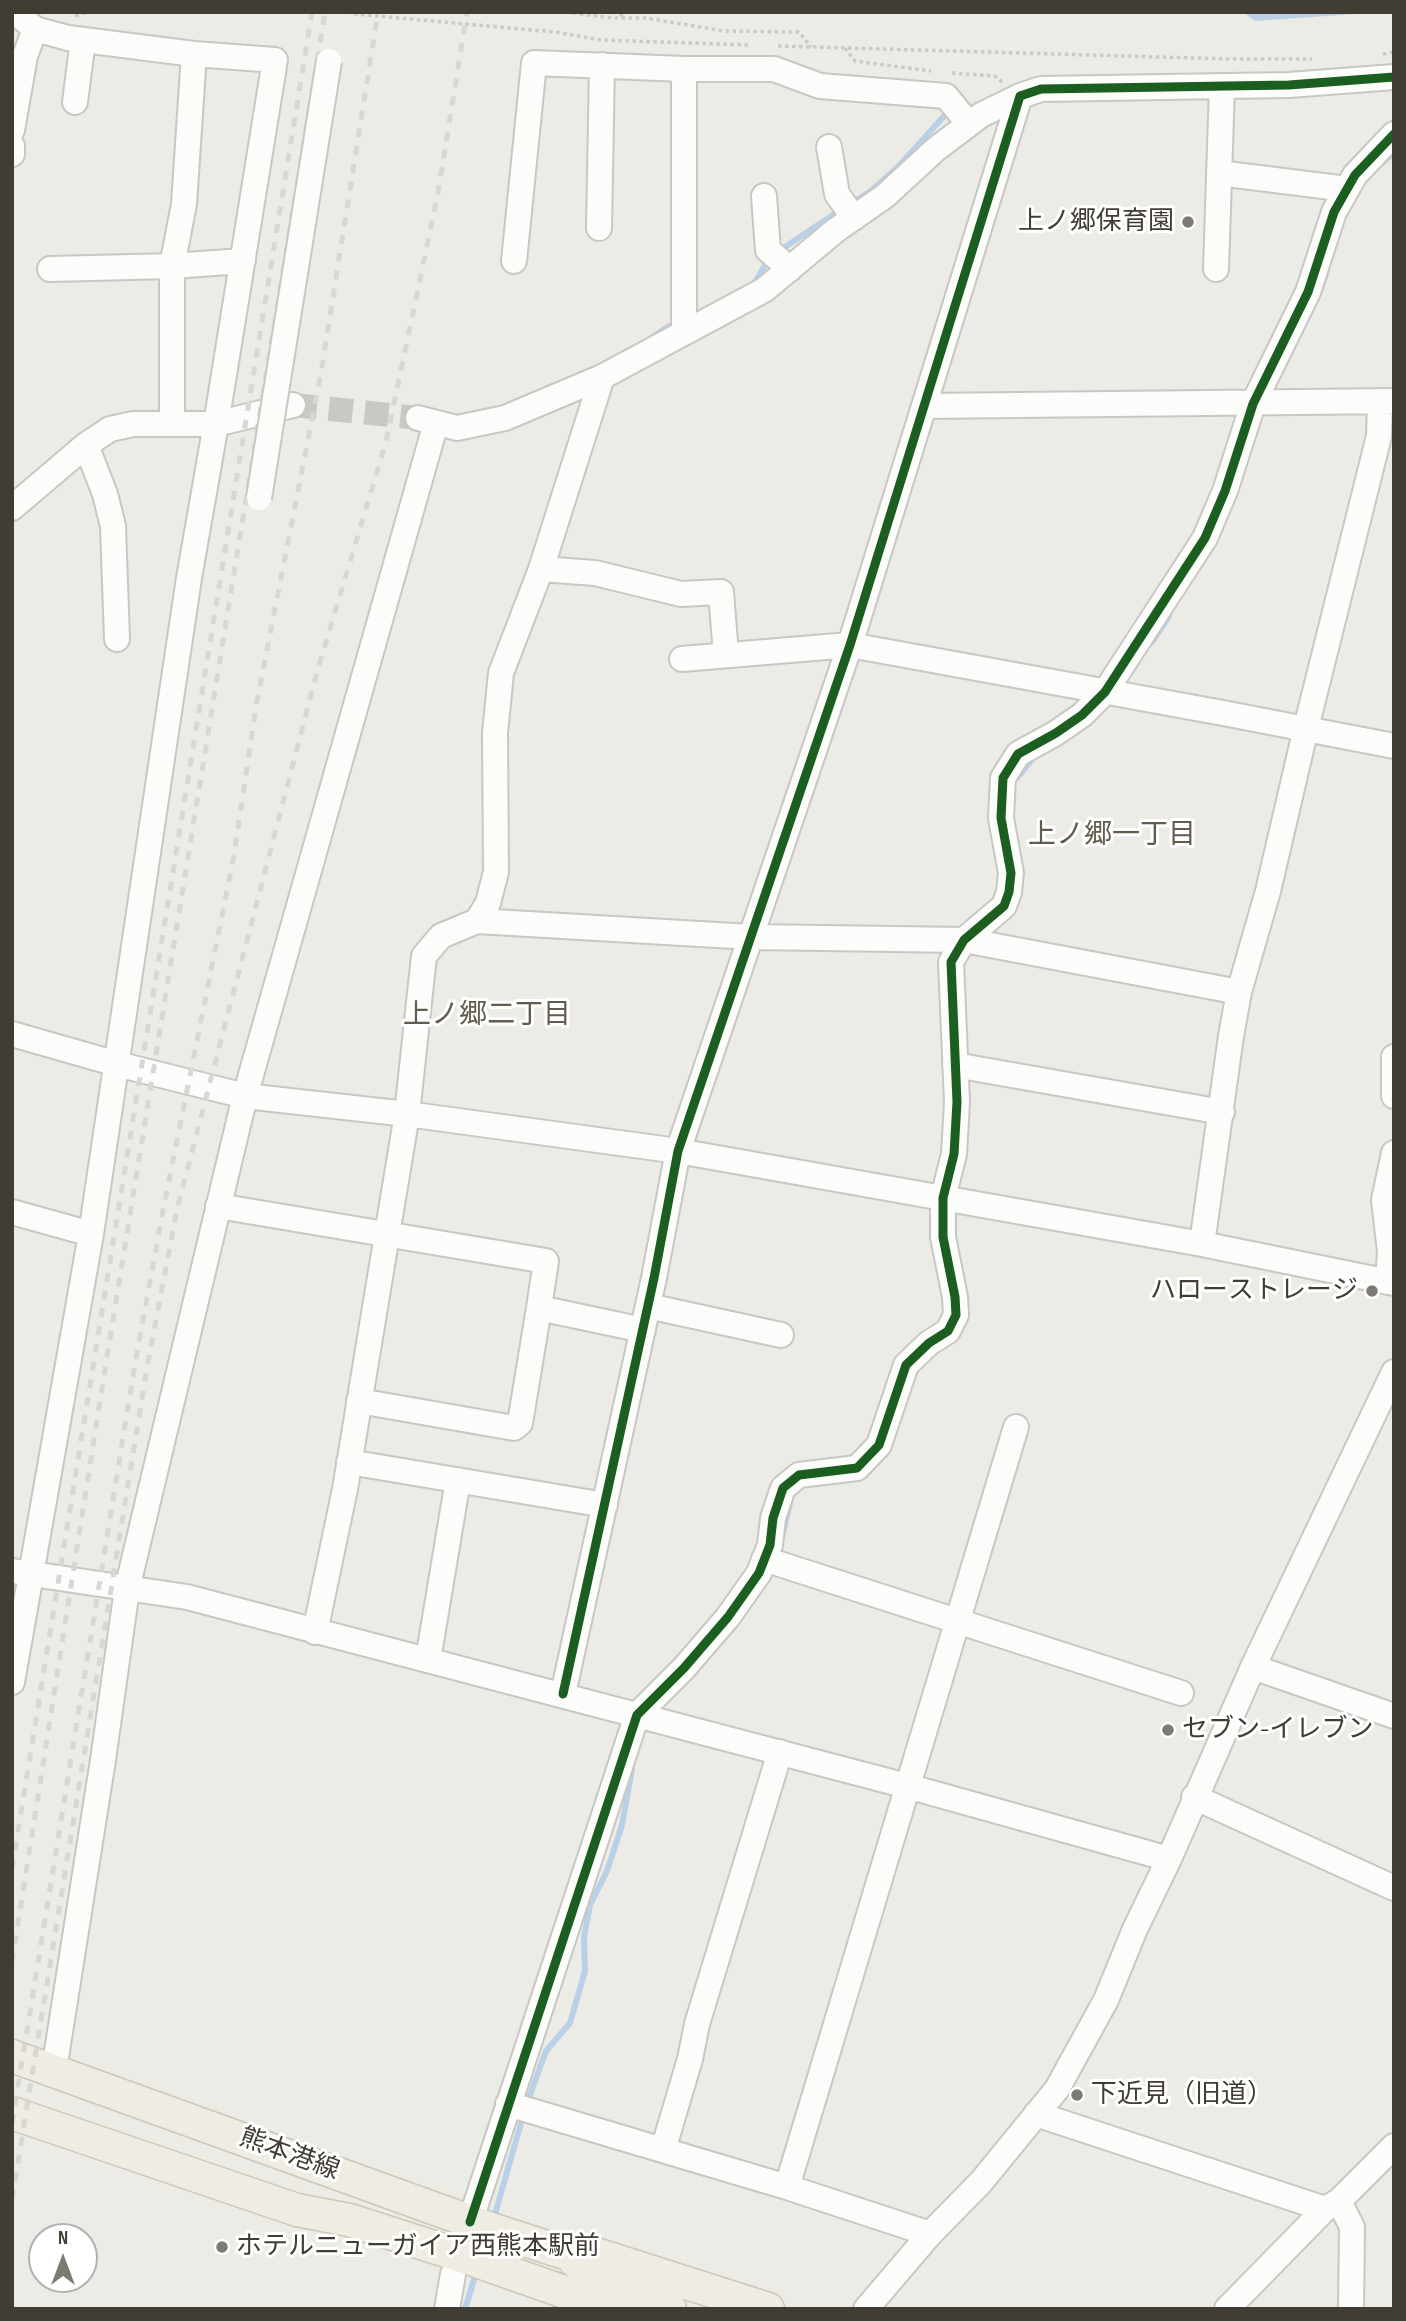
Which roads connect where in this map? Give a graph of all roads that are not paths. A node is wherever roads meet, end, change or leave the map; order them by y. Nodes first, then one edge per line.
1 (15, 12) edge
2 (36, 29) junction
3 (83, 40) junction
4 (194, 54) junction
5 (329, 61) dead end
6 (602, 65) junction
7 (684, 69) junction
8 (1394, 77) edge
9 (1222, 86) junction
10 (1020, 96) junction
11 (75, 102) dead end
12 (969, 124) junction
13 (12, 130) edge
14 (1394, 134) edge
15 (12, 145) edge
16 (829, 147) dead end
17 (12, 154) edge
18 (1219, 173) junction
19 (1347, 189) junction
20 (764, 196) dead end
21 (848, 210) junction
22 (599, 229) dead end
23 (778, 259) junction
24 (243, 261) junction
25 (514, 261) dead end
26 (172, 266) junction
27 (50, 268) dead end
28 (1216, 269) dead end
29 (684, 322) junction
30 (602, 377) junction
31 (1387, 401) edge
32 (1259, 404) junction
33 (293, 405) tunnel mouth
34 (924, 407) junction
35 (172, 417) junction
36 (216, 424) junction
37 (86, 445) junction
38 (258, 498) dead end
39 (12, 508) edge
40 (541, 569) junction
41 (117, 639) dead end
42 (850, 645) junction
43 (726, 655) junction
44 (682, 659) dead end
45 (1105, 692) junction
46 (1306, 728) junction
47 (1394, 746) edge
48 (477, 921) junction
49 (751, 936) junction
50 (964, 940) junction
51 (1239, 992) junction
52 (12, 1034) edge
53 (1394, 1057) edge
54 (117, 1064) junction
55 (955, 1065) junction
56 (245, 1096) junction
57 (1394, 1096) edge
58 (1222, 1112) junction
59 (407, 1114) junction
60 (678, 1151) junction
61 (1394, 1153) edge
62 (943, 1198) junction
63 (218, 1206) junction
64 (12, 1212) edge
65 (90, 1234) junction
66 (387, 1235) junction
67 (1202, 1244) junction
68 (1391, 1283) edge
69 (540, 1308) junction
70 (646, 1318) junction
71 (781, 1335) dead end
72 (1394, 1371) edge
73 (359, 1401) junction
74 (1016, 1426) dead end
75 (349, 1462) junction
76 (458, 1480) junction
77 (605, 1505) junction
78 (764, 1559) junction
79 (21, 1573) edge
80 (127, 1589) junction
81 (955, 1621) junction
82 (315, 1632) junction
83 (428, 1660) junction
84 (1253, 1667) junction
85 (12, 1682) edge
86 (1181, 1693) dead end
87 (563, 1694) junction
88 (637, 1715) junction
89 (1394, 1716) edge
90 (780, 1752) junction
91 (907, 1786) junction
92 (1194, 1797) junction
93 (1169, 1859) junction
94 (1394, 1888) edge
95 (12, 2056) edge
96 (54, 2070) junction
97 (508, 2104) junction
98 (12, 2113) edge
99 (1036, 2114) junction
100 (1394, 2146) edge
101 (663, 2150) junction
102 (787, 2187) junction
103 (1332, 2205) junction
104 (297, 2210) junction
105 (470, 2222) junction
106 (930, 2234) junction
107 (565, 2253) junction
108 (453, 2274) junction
109 (447, 2309) edge
110 (549, 2309) edge
111 (613, 2309) edge
112 (670, 2309) edge
113 (768, 2309) edge
114 (866, 2309) edge
115 (1227, 2309) edge
116 (1351, 2309) edge

1 - 2 street
2 - 3 street
2 - 13 street
3 - 4 street
3 - 11 street
4 - 24 street
4 - 26 street
5 - 38 street, bridge
6 - 7 street
6 - 22 street
6 - 25 street
7 - 12 street
7 - 29 street
8 - 9 street
9 - 10 street
9 - 18 street
10 - 12 street
10 - 34 street
12 - 21 street
14 - 19 street
15 - 17 street
16 - 21 street
18 - 19 street
18 - 28 street
19 - 32 street
20 - 23 street
21 - 23 street
23 - 29 street
24 - 26 street
24 - 36 street
26 - 27 street
26 - 35 street
29 - 30 street
30 - 40 street
30 - 56 street
31 - 32 street
31 - 46 street
32 - 34 street
32 - 45 street
33 - 36 street
34 - 42 street
35 - 36 street
35 - 37 street
36 - 54 street
37 - 39 street
37 - 41 street
40 - 43 street
40 - 48 street
42 - 43 street
42 - 45 street
42 - 49 street
43 - 44 street
45 - 46 street
45 - 50 street
46 - 47 street
46 - 51 street
48 - 49 street
48 - 59 street
49 - 50 street
49 - 60 street
50 - 51 street
50 - 55 street
51 - 58 street
52 - 54 street
53 - 57 street
54 - 56 street
54 - 65 street
55 - 58 street
55 - 62 street
56 - 59 street
56 - 63 street
58 - 67 street
59 - 60 street
59 - 66 street
60 - 62 street
60 - 70 street
61 - 68 street
62 - 67 street
62 - 78 street
63 - 66 street
63 - 80 street
64 - 65 street
65 - 79 street
66 - 69 street
66 - 73 street
67 - 68 street
69 - 70 street
69 - 73 street
70 - 71 street
70 - 77 street
72 - 84 street
73 - 75 street
74 - 81 street
75 - 76 street
75 - 82 street
76 - 77 street
76 - 83 street
77 - 87 street
78 - 81 street
78 - 88 street
79 - 80 street
79 - 85 street
80 - 82 street
80 - 96 street
81 - 86 street
81 - 91 street
82 - 83 street
83 - 87 street
84 - 89 street
84 - 92 street
87 - 88 street
88 - 90 street
88 - 97 street
90 - 91 street
90 - 101 street
91 - 93 street
91 - 102 street
92 - 93 street
92 - 94 street
93 - 99 street
95 - 96 main road, 熊本港線
96 - 105 main road, 熊本港線
97 - 101 street
97 - 105 street
98 - 104 main road, 熊本港線
99 - 103 street
99 - 106 street
100 - 103 street
101 - 102 street
102 - 106 street
103 - 115 street
103 - 116 street
104 - 108 main road, 熊本港線
104 - 111 main road, 熊本港線
105 - 107 main road, 熊本港線
106 - 114 street
107 - 112 main road, 熊本港線
107 - 113 main road, 熊本港線
108 - 109 street
108 - 110 main road, 熊本港線

